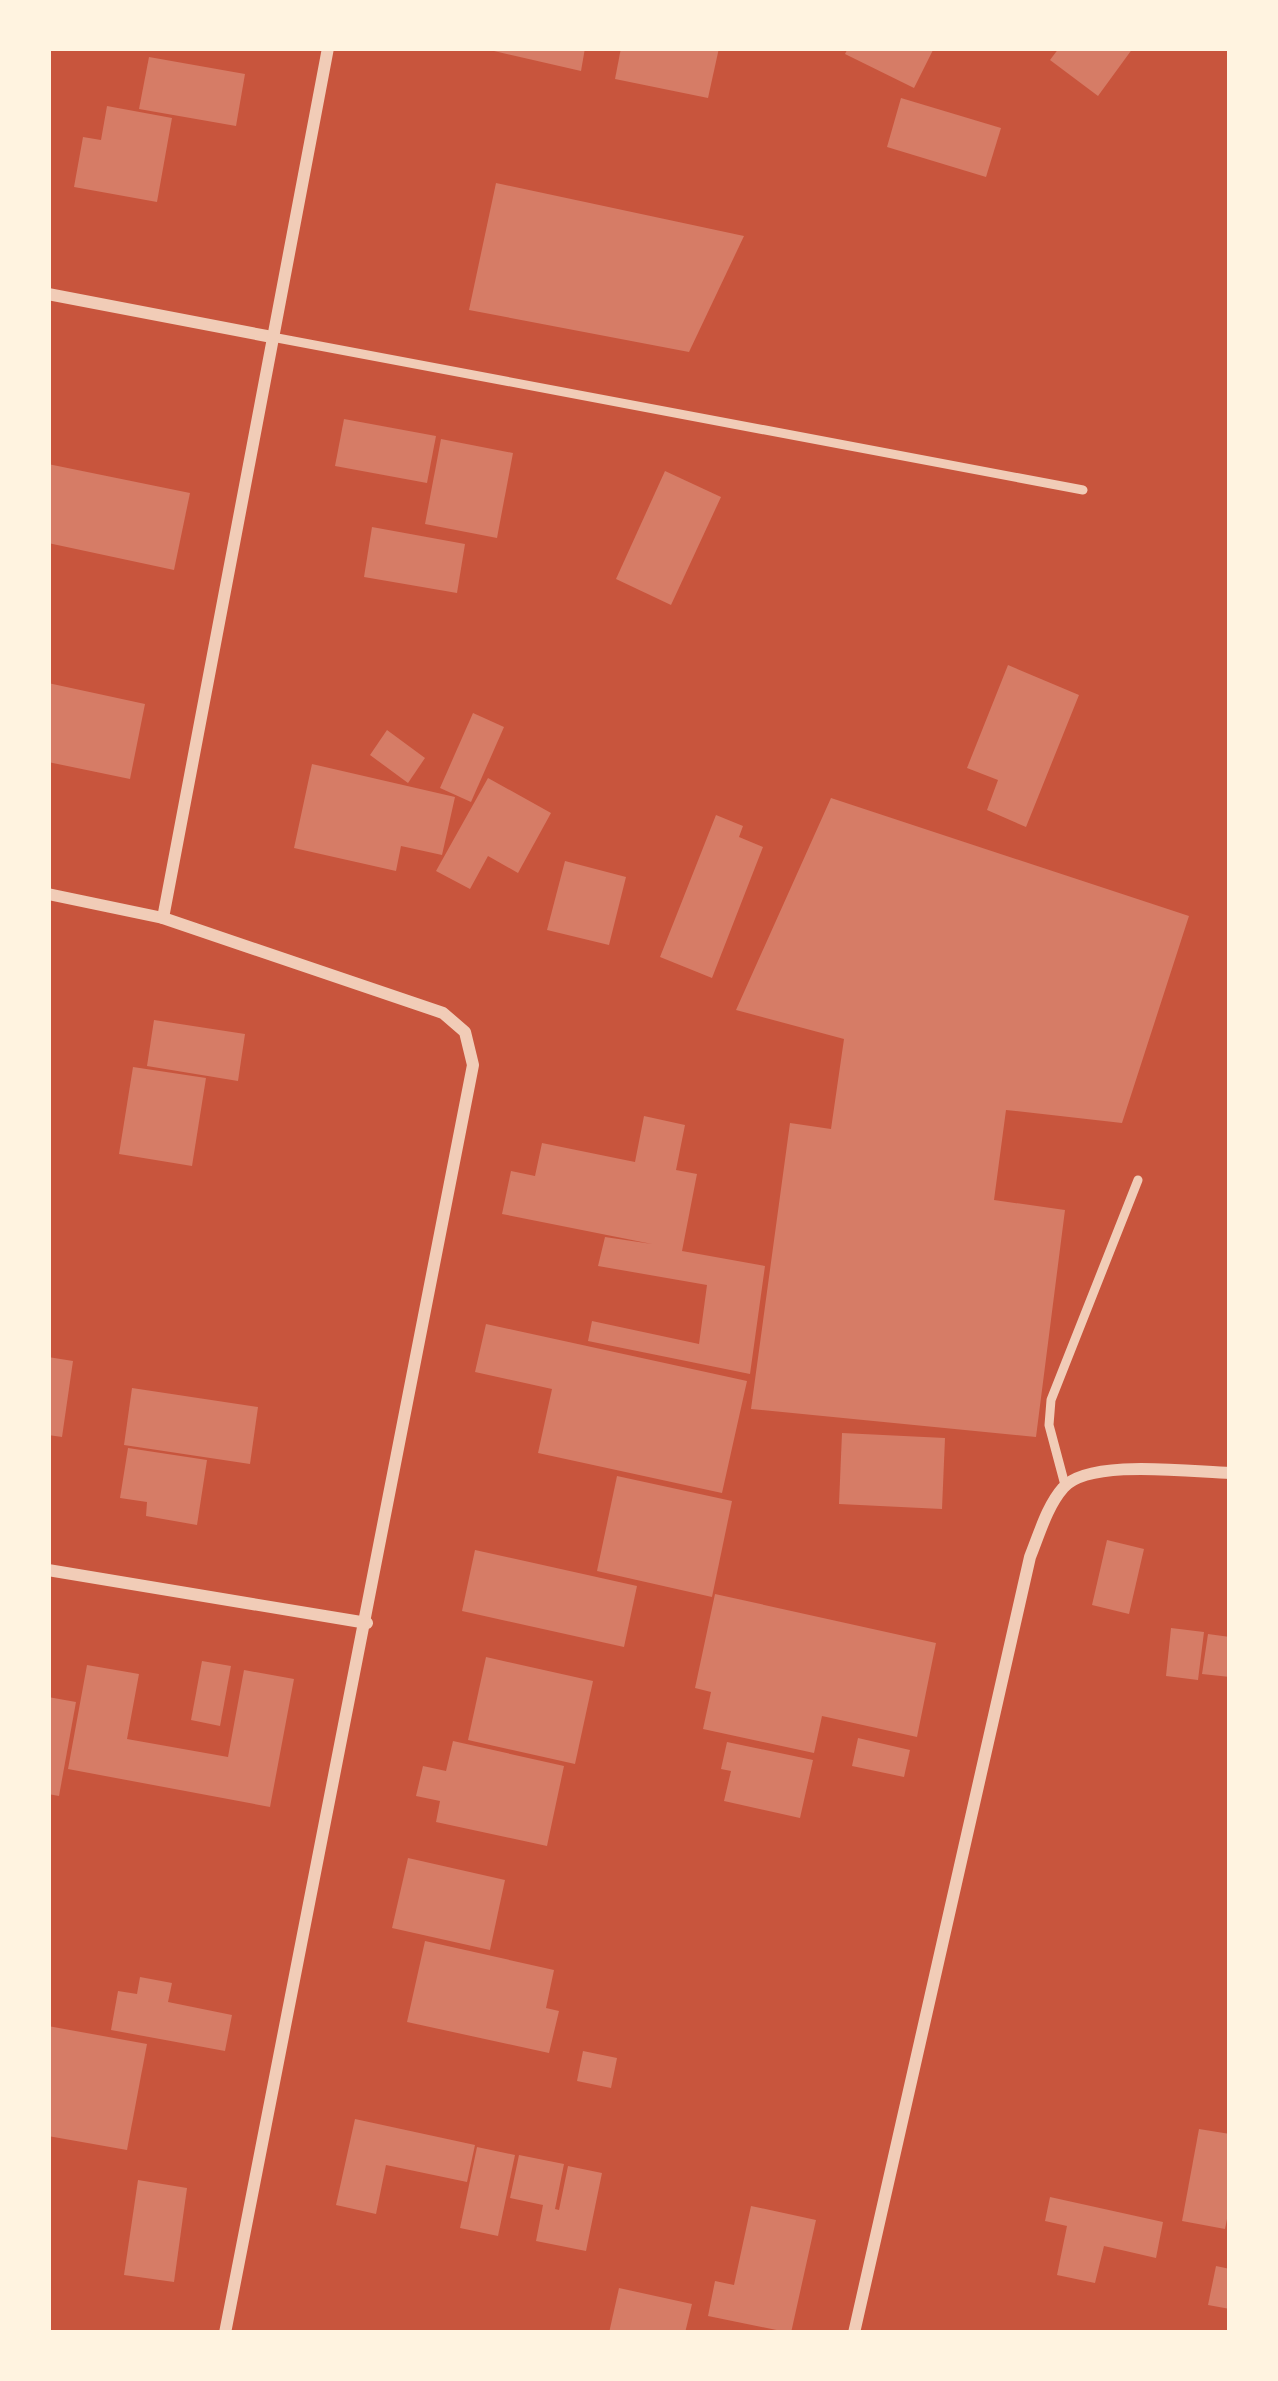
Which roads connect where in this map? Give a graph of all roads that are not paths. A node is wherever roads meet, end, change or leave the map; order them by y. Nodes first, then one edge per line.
1 (328, 48) edge
2 (48, 294) edge
3 (272, 337) junction
4 (1084, 490) dead end
5 (48, 894) edge
6 (163, 918) junction
7 (1138, 1180) dead end
8 (1230, 1473) edge
9 (1065, 1485) junction
10 (48, 1570) edge
11 (367, 1623) junction
12 (225, 2333) edge
13 (854, 2333) edge

1 - 3 street
2 - 3 street
3 - 4 lane
3 - 6 street
5 - 6 street
6 - 11 street
7 - 9 lane
8 - 9 street
9 - 13 street
10 - 11 street
11 - 12 street

